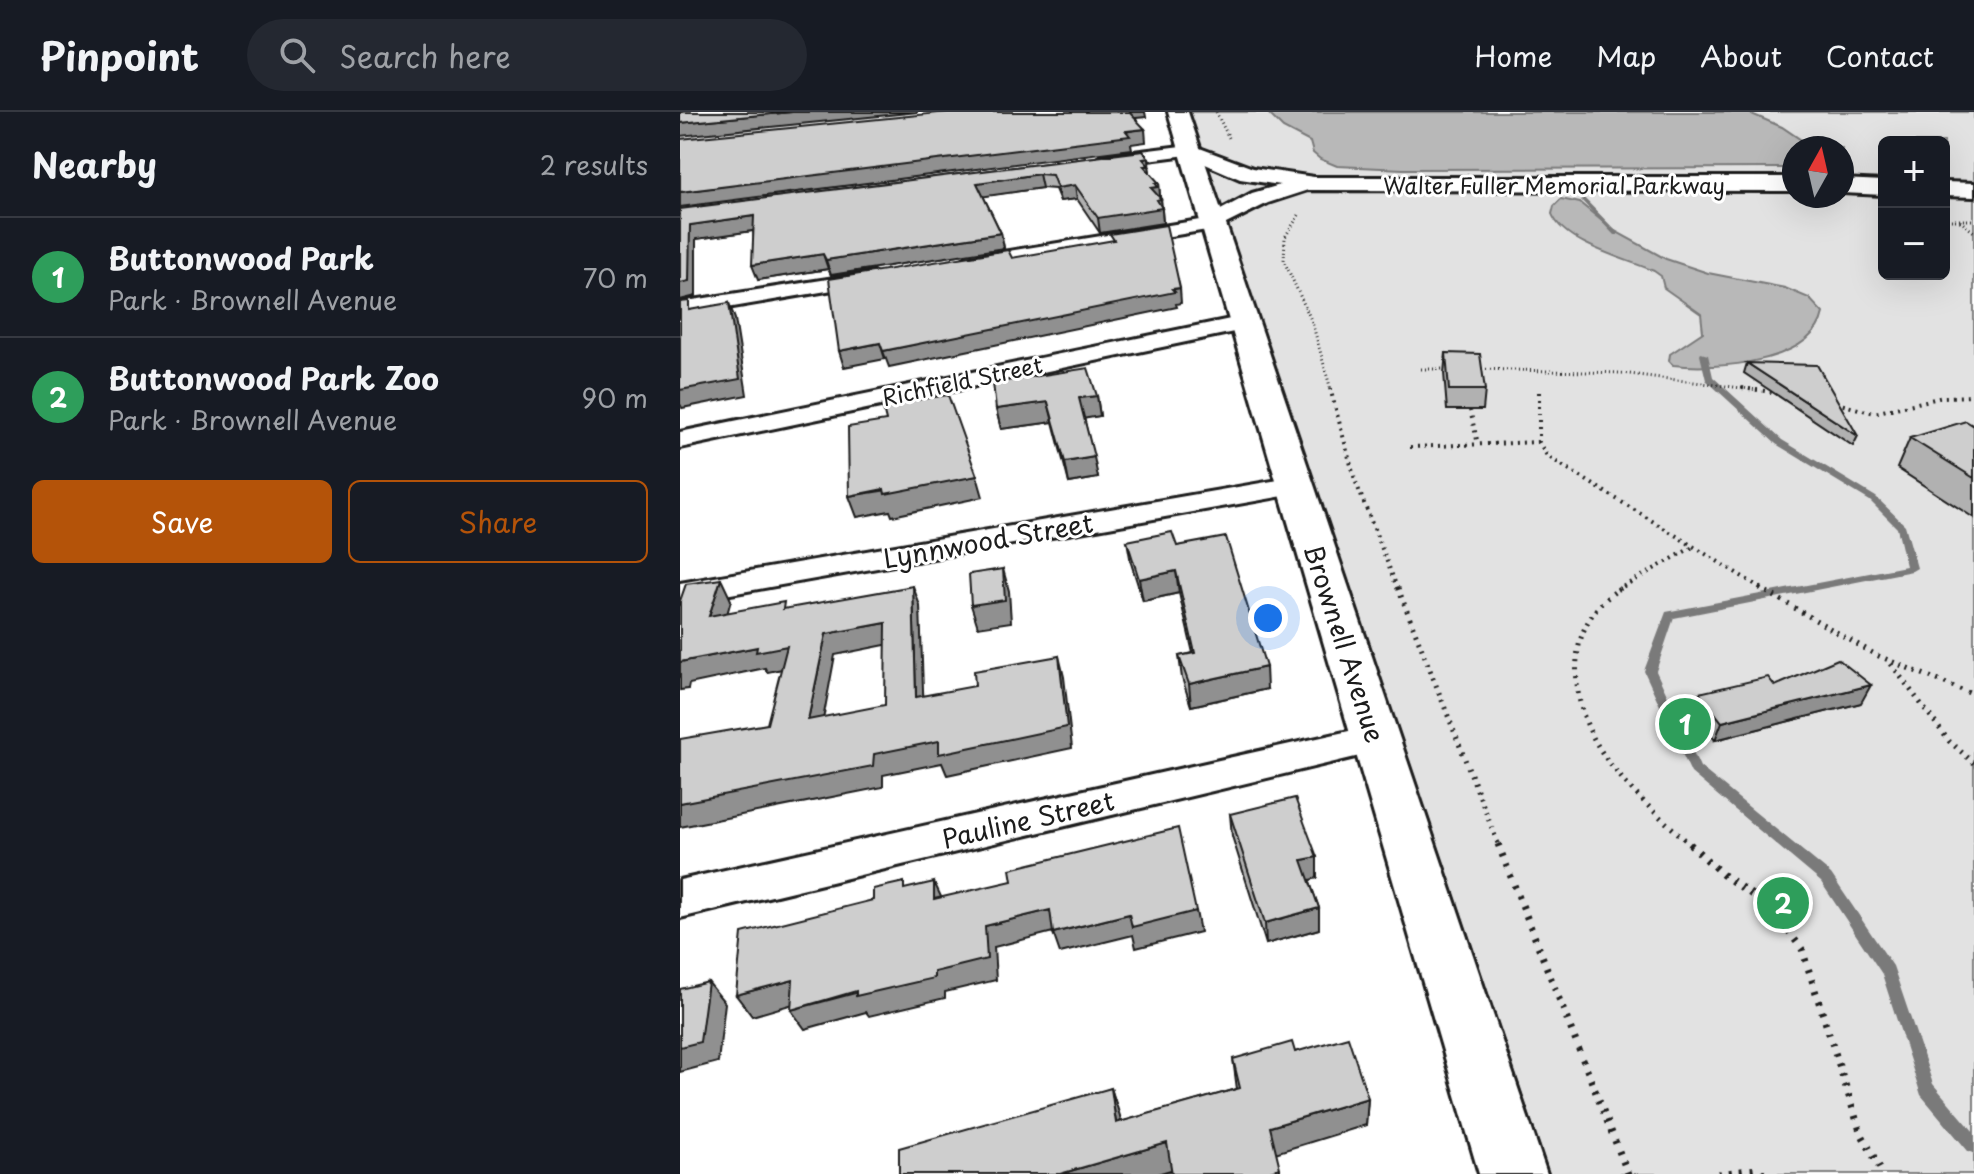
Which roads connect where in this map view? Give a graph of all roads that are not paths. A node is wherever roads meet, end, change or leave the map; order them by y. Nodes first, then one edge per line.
1 (1184, 131) edge
2 (1081, 163) edge
3 (1314, 184) junction
4 (1782, 184) edge
5 (1854, 187) edge
6 (1878, 188) edge
7 (1950, 189) edge
8 (1974, 190) edge
9 (1212, 224) junction
10 (944, 267) edge
11 (897, 274) edge
12 (680, 309) edge
13 (1245, 323) junction
14 (680, 440) edge
15 (1296, 486) junction
16 (680, 593) edge
17 (1376, 739) junction
18 (680, 899) edge
19 (1513, 1174) edge

1 - 2 street
1 - 3 street, Walter Fuller Memorial Parkway
1 - 9 main road, Brownell Avenue
3 - 4 street, Walter Fuller Memorial Parkway
3 - 9 street, Walter Fuller Memorial Parkway
5 - 6 street
7 - 8 street
9 - 10 street
9 - 13 main road, Brownell Avenue
11 - 12 street
13 - 14 street, Richfield Street
13 - 15 main road, Brownell Avenue
15 - 16 street, Lynnwood Street
15 - 17 main road, Brownell Avenue
17 - 18 street, Pauline Street
17 - 19 main road, Brownell Avenue

